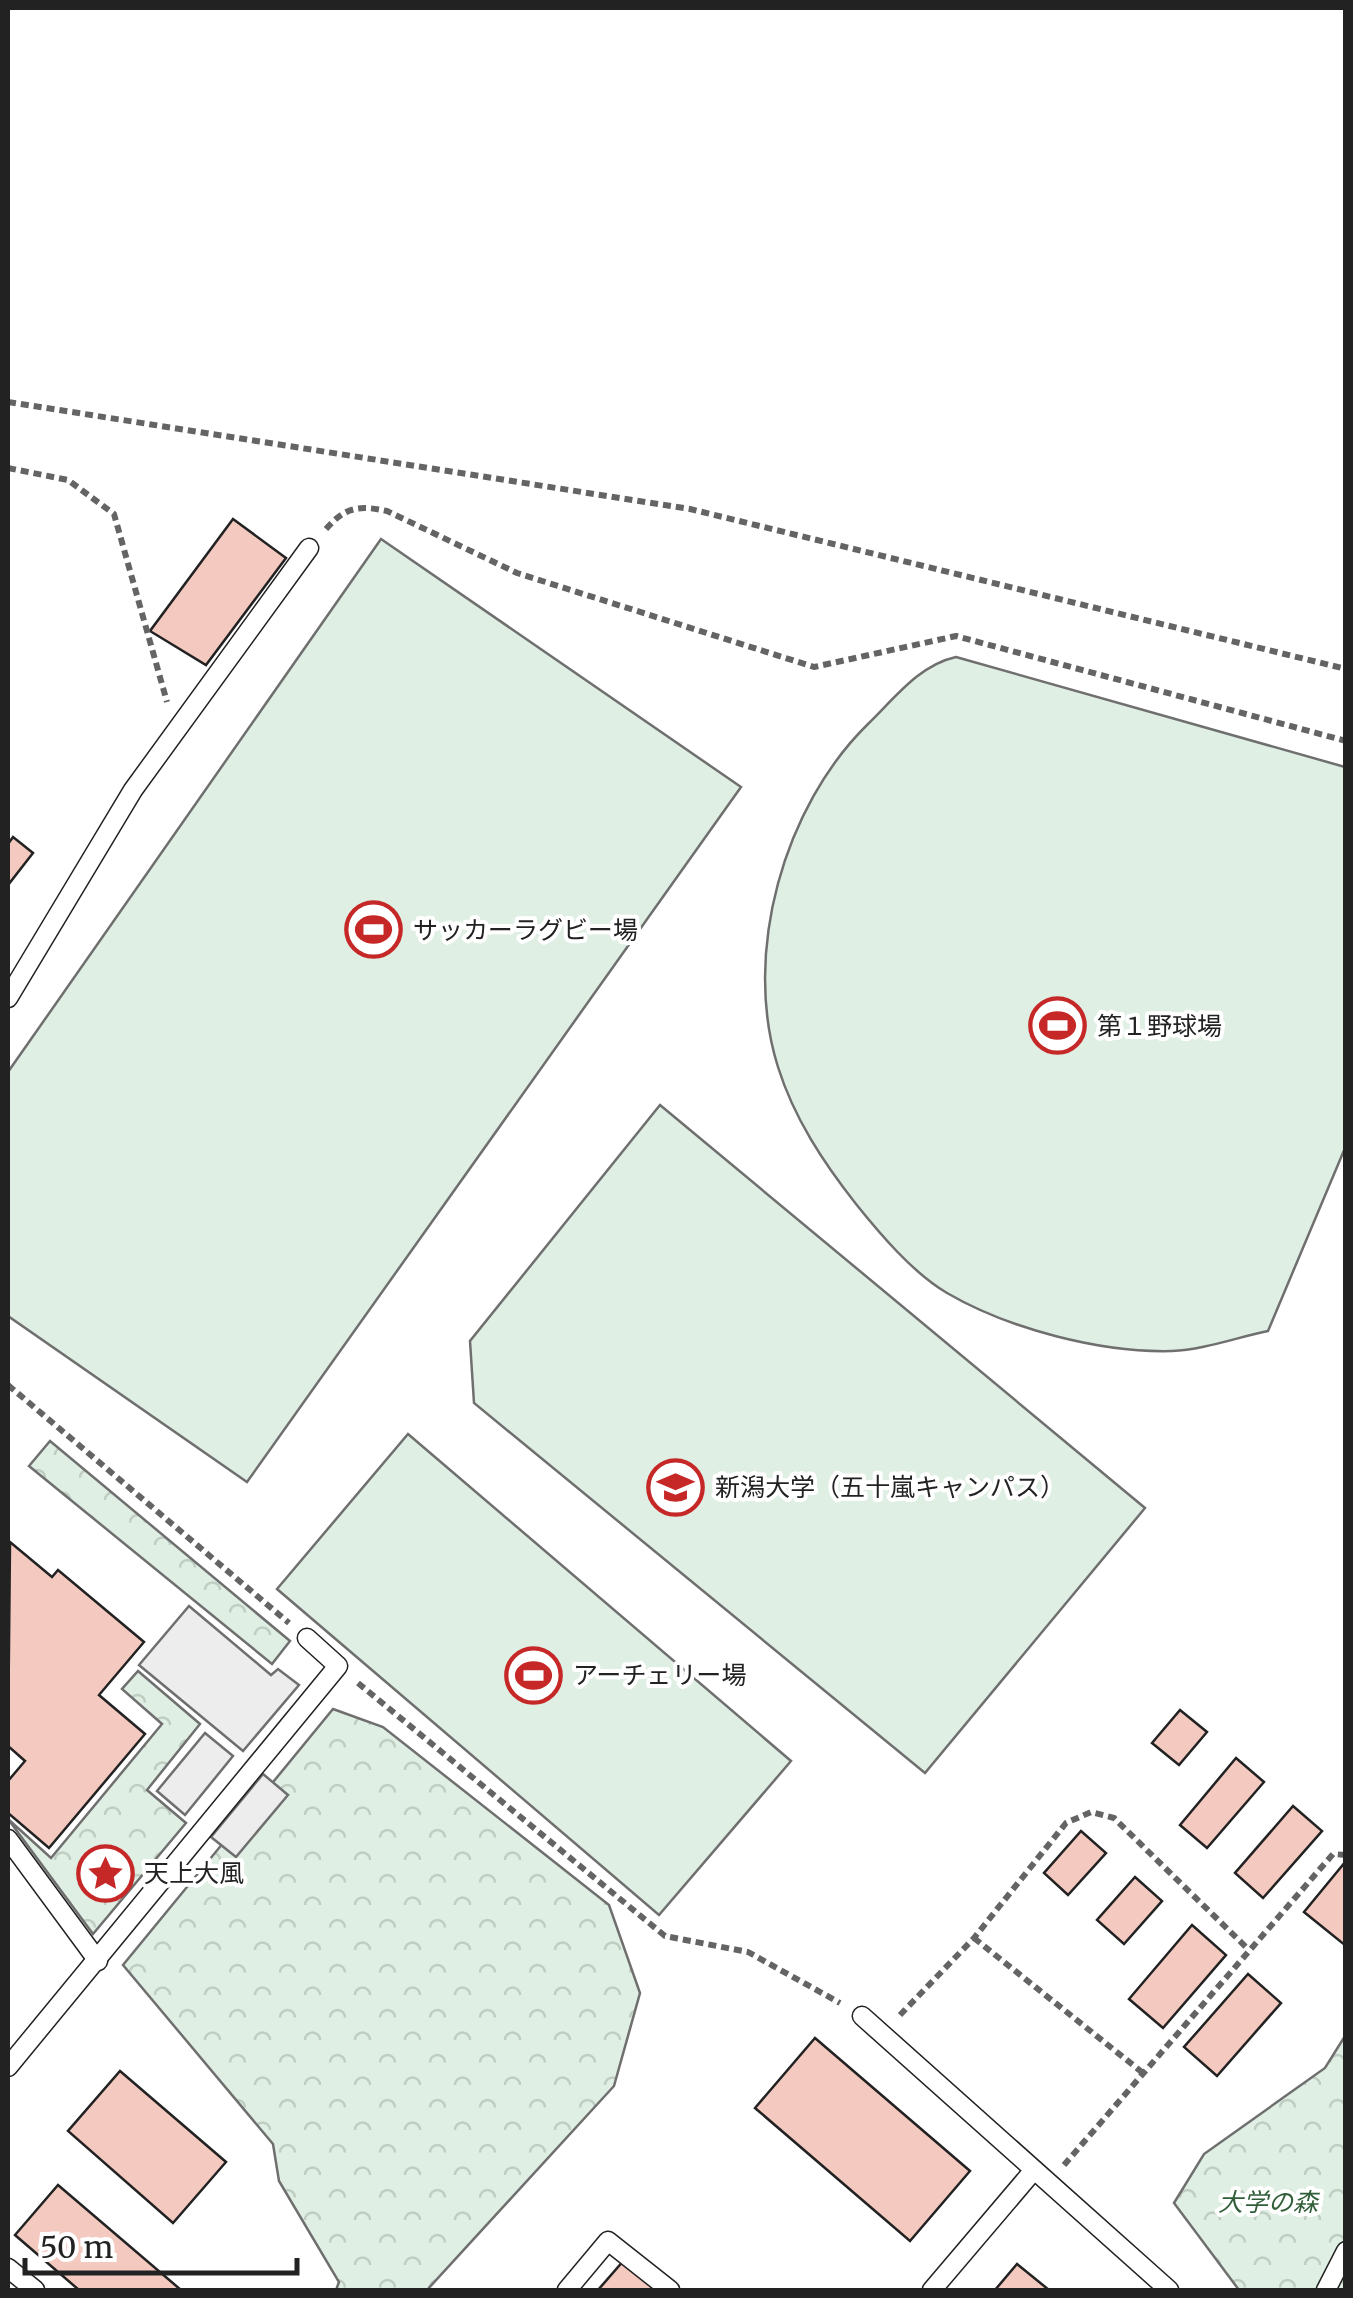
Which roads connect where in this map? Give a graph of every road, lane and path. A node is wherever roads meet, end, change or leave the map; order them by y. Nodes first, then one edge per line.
1 (8, 402) edge
2 (8, 468) edge
3 (309, 548) joint
4 (1346, 669) edge
5 (176, 732) junction
6 (1346, 741) edge
7 (8, 998) edge
8 (8, 1385) edge
9 (307, 1638) joint
10 (338, 1666) junction
11 (8, 1839) edge
12 (1346, 1855) edge
13 (974, 1938) junction
14 (1249, 1950) junction
15 (98, 1961) junction
16 (862, 2016) joint
17 (882, 2034) junction
18 (8, 2066) edge
19 (1143, 2072) junction
20 (1081, 2145) dead end
21 (1034, 2170) junction
22 (1346, 2251) edge
23 (8, 2268) edge
24 (34, 2290) edge
25 (567, 2290) edge
26 (670, 2290) edge
27 (932, 2290) edge
28 (1169, 2290) edge
29 (1326, 2290) edge

1 - 4 path
2 - 5 path
3 - 5 lane
3 - 6 path
5 - 7 lane
8 - 9 path
9 - 10 lane
10 - 15 lane
10 - 16 path
11 - 15 lane
12 - 14 path
13 - 14 path
13 - 17 path
13 - 19 path
14 - 19 path
15 - 18 lane
16 - 17 lane
17 - 21 lane
19 - 20 path
21 - 27 lane
21 - 28 lane
22 - 29 lane
23 - 24 lane
25 - 26 lane

